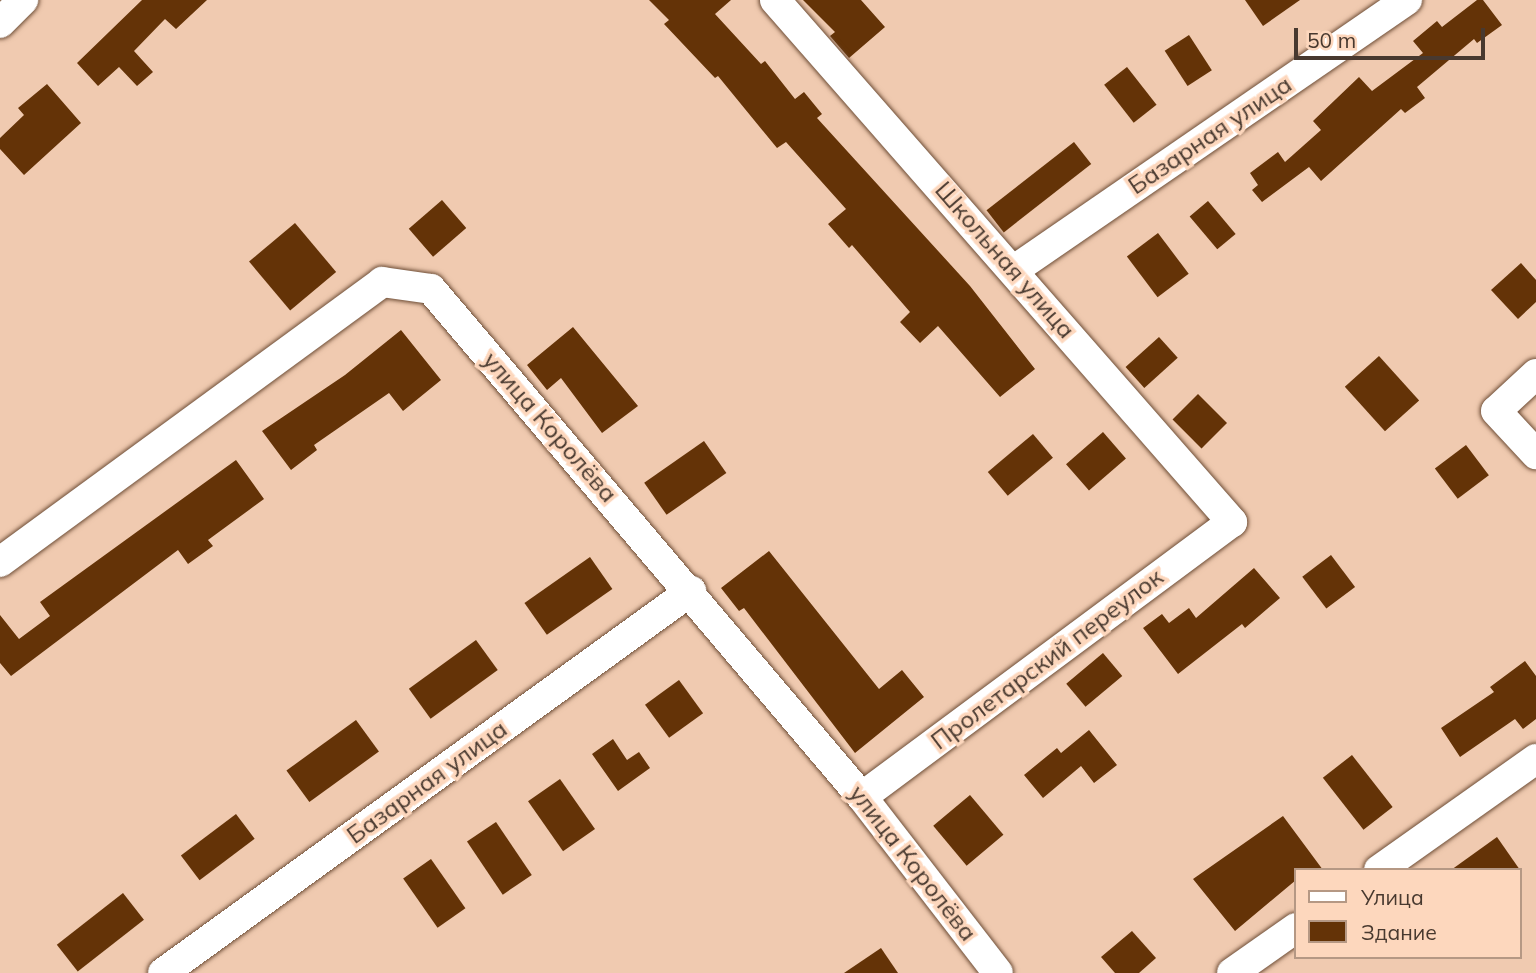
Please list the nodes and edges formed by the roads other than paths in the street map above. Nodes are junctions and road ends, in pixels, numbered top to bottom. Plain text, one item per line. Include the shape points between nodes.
1 (23, 0) edge
2 (775, 0) edge
3 (1406, 0) edge
4 (0, 23) edge
5 (1014, 270) junction
6 (1536, 374) edge
7 (1536, 454) edge
8 (1232, 522) joint
9 (0, 562) edge
10 (691, 591) junction
11 (1536, 759) edge
12 (862, 797) junction
13 (1382, 868) edge
14 (1294, 929) edge
15 (163, 973) edge
16 (998, 973) edge
17 (1232, 973) edge

1 - 4 street
2 - 5 street, Школьная улица
3 - 5 street, Базарная улица
5 - 8 street, Школьная улица
6 - 7 street via 1496,411
8 - 12 street, Пролетарский переулок
9 - 10 street, улица Королёва via 290,345 382,282 431,289
10 - 12 street, улица Королёва
10 - 15 street, Базарная улица
11 - 13 street
12 - 16 street, улица Королёва
14 - 17 street

